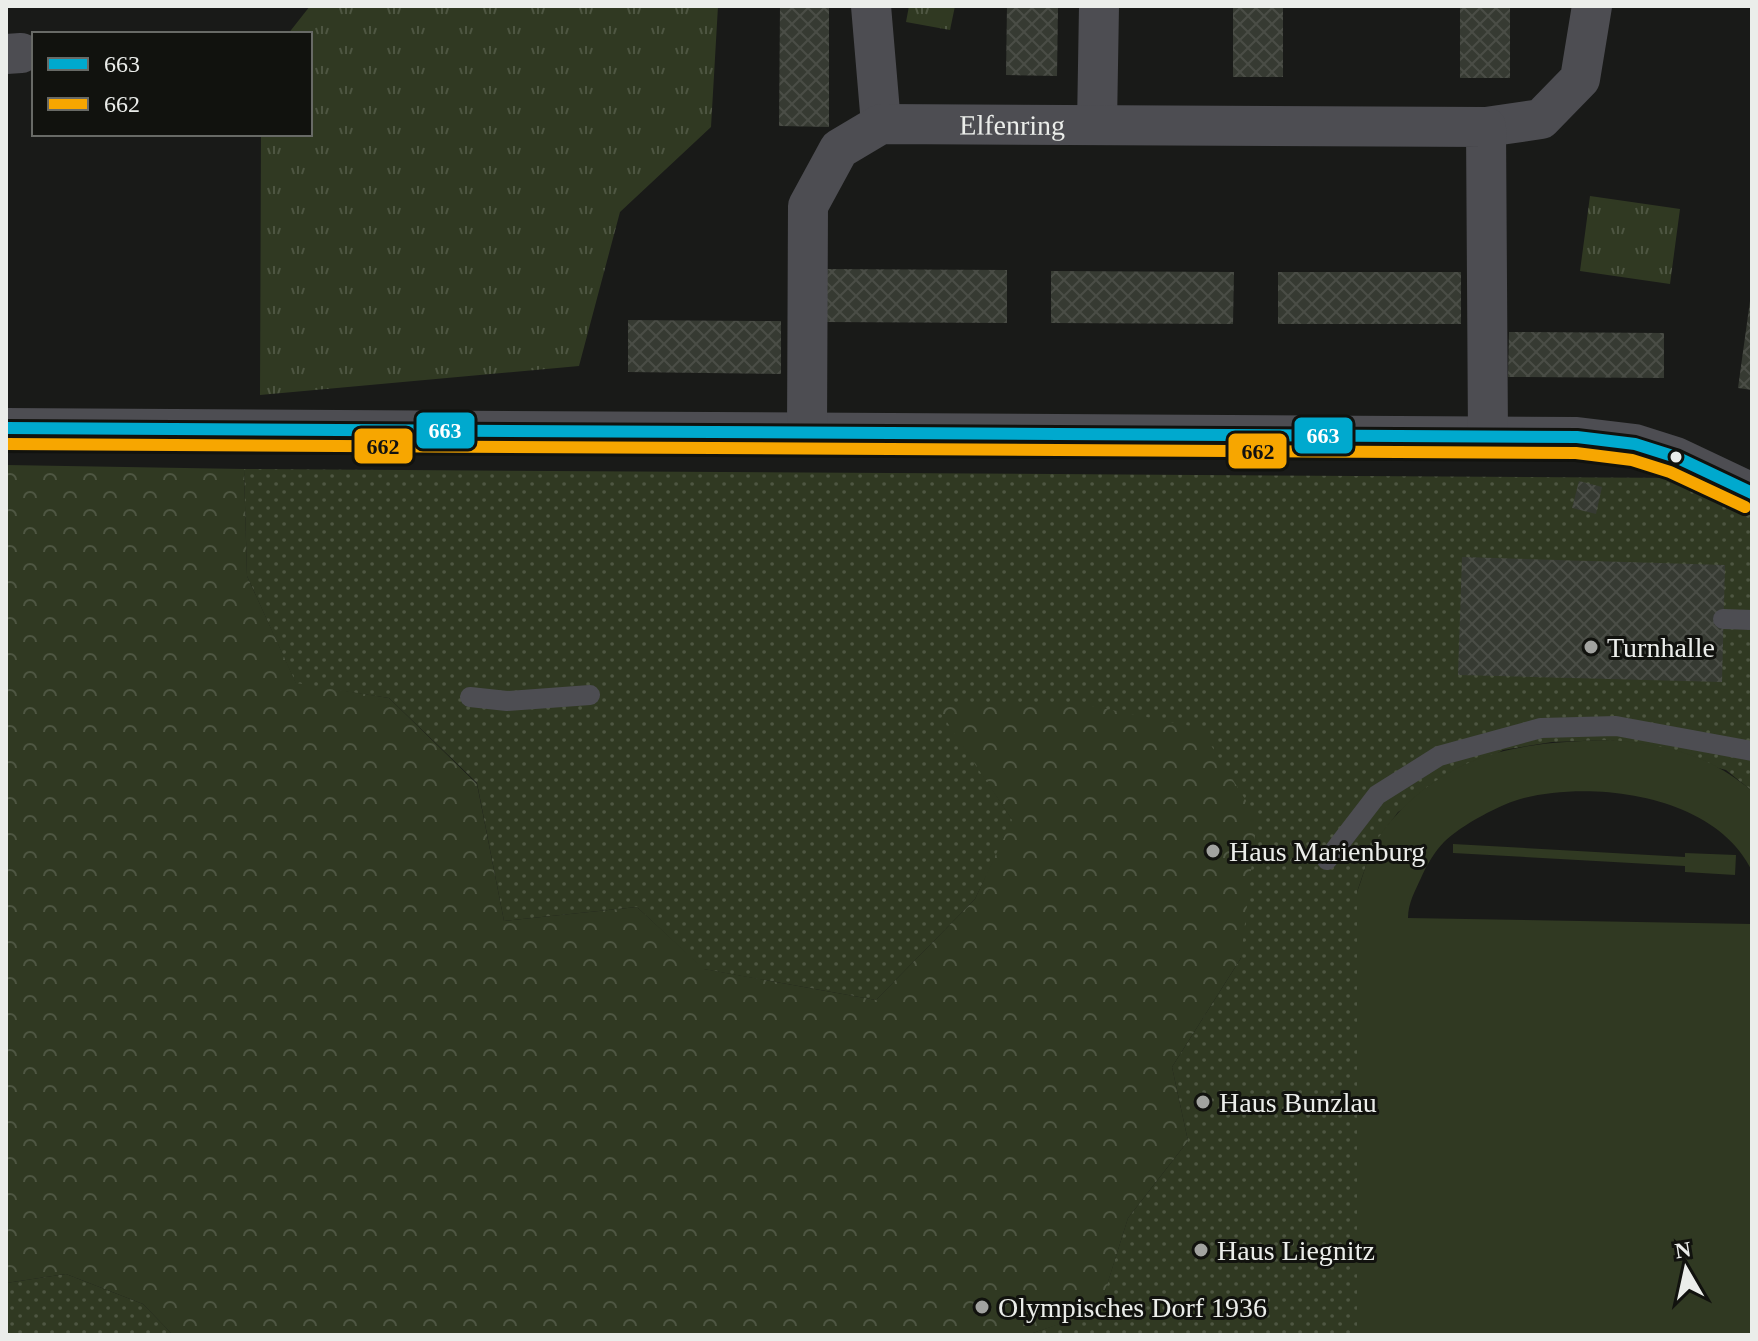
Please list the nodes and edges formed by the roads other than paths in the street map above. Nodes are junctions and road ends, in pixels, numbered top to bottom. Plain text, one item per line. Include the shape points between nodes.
1 (871, 6) edge
2 (1099, 6) edge
3 (1592, 6) edge
4 (881, 124) junction
5 (1097, 125) junction
6 (1486, 127) junction
7 (6, 428) edge
8 (807, 433) junction
9 (1488, 437) junction
10 (1752, 493) edge
11 (1723, 619) dead end
12 (1752, 620) edge
13 (590, 695) dead end
14 (470, 697) dead end
15 (1752, 751) edge
16 (1327, 860) dead end

1 - 4 street
2 - 5 street
3 - 6 street, Elfenring via 1580,79 1541,119
4 - 5 street, Elfenring
4 - 8 street via 839,149 808,206
5 - 6 street, Elfenring
6 - 9 street
7 - 8 street
8 - 9 street
9 - 10 street via 1577,437 1635,444
11 - 12 lane
13 - 14 lane via 507,701
15 - 16 lane via 1616,726 1541,728 1439,756 1377,795

